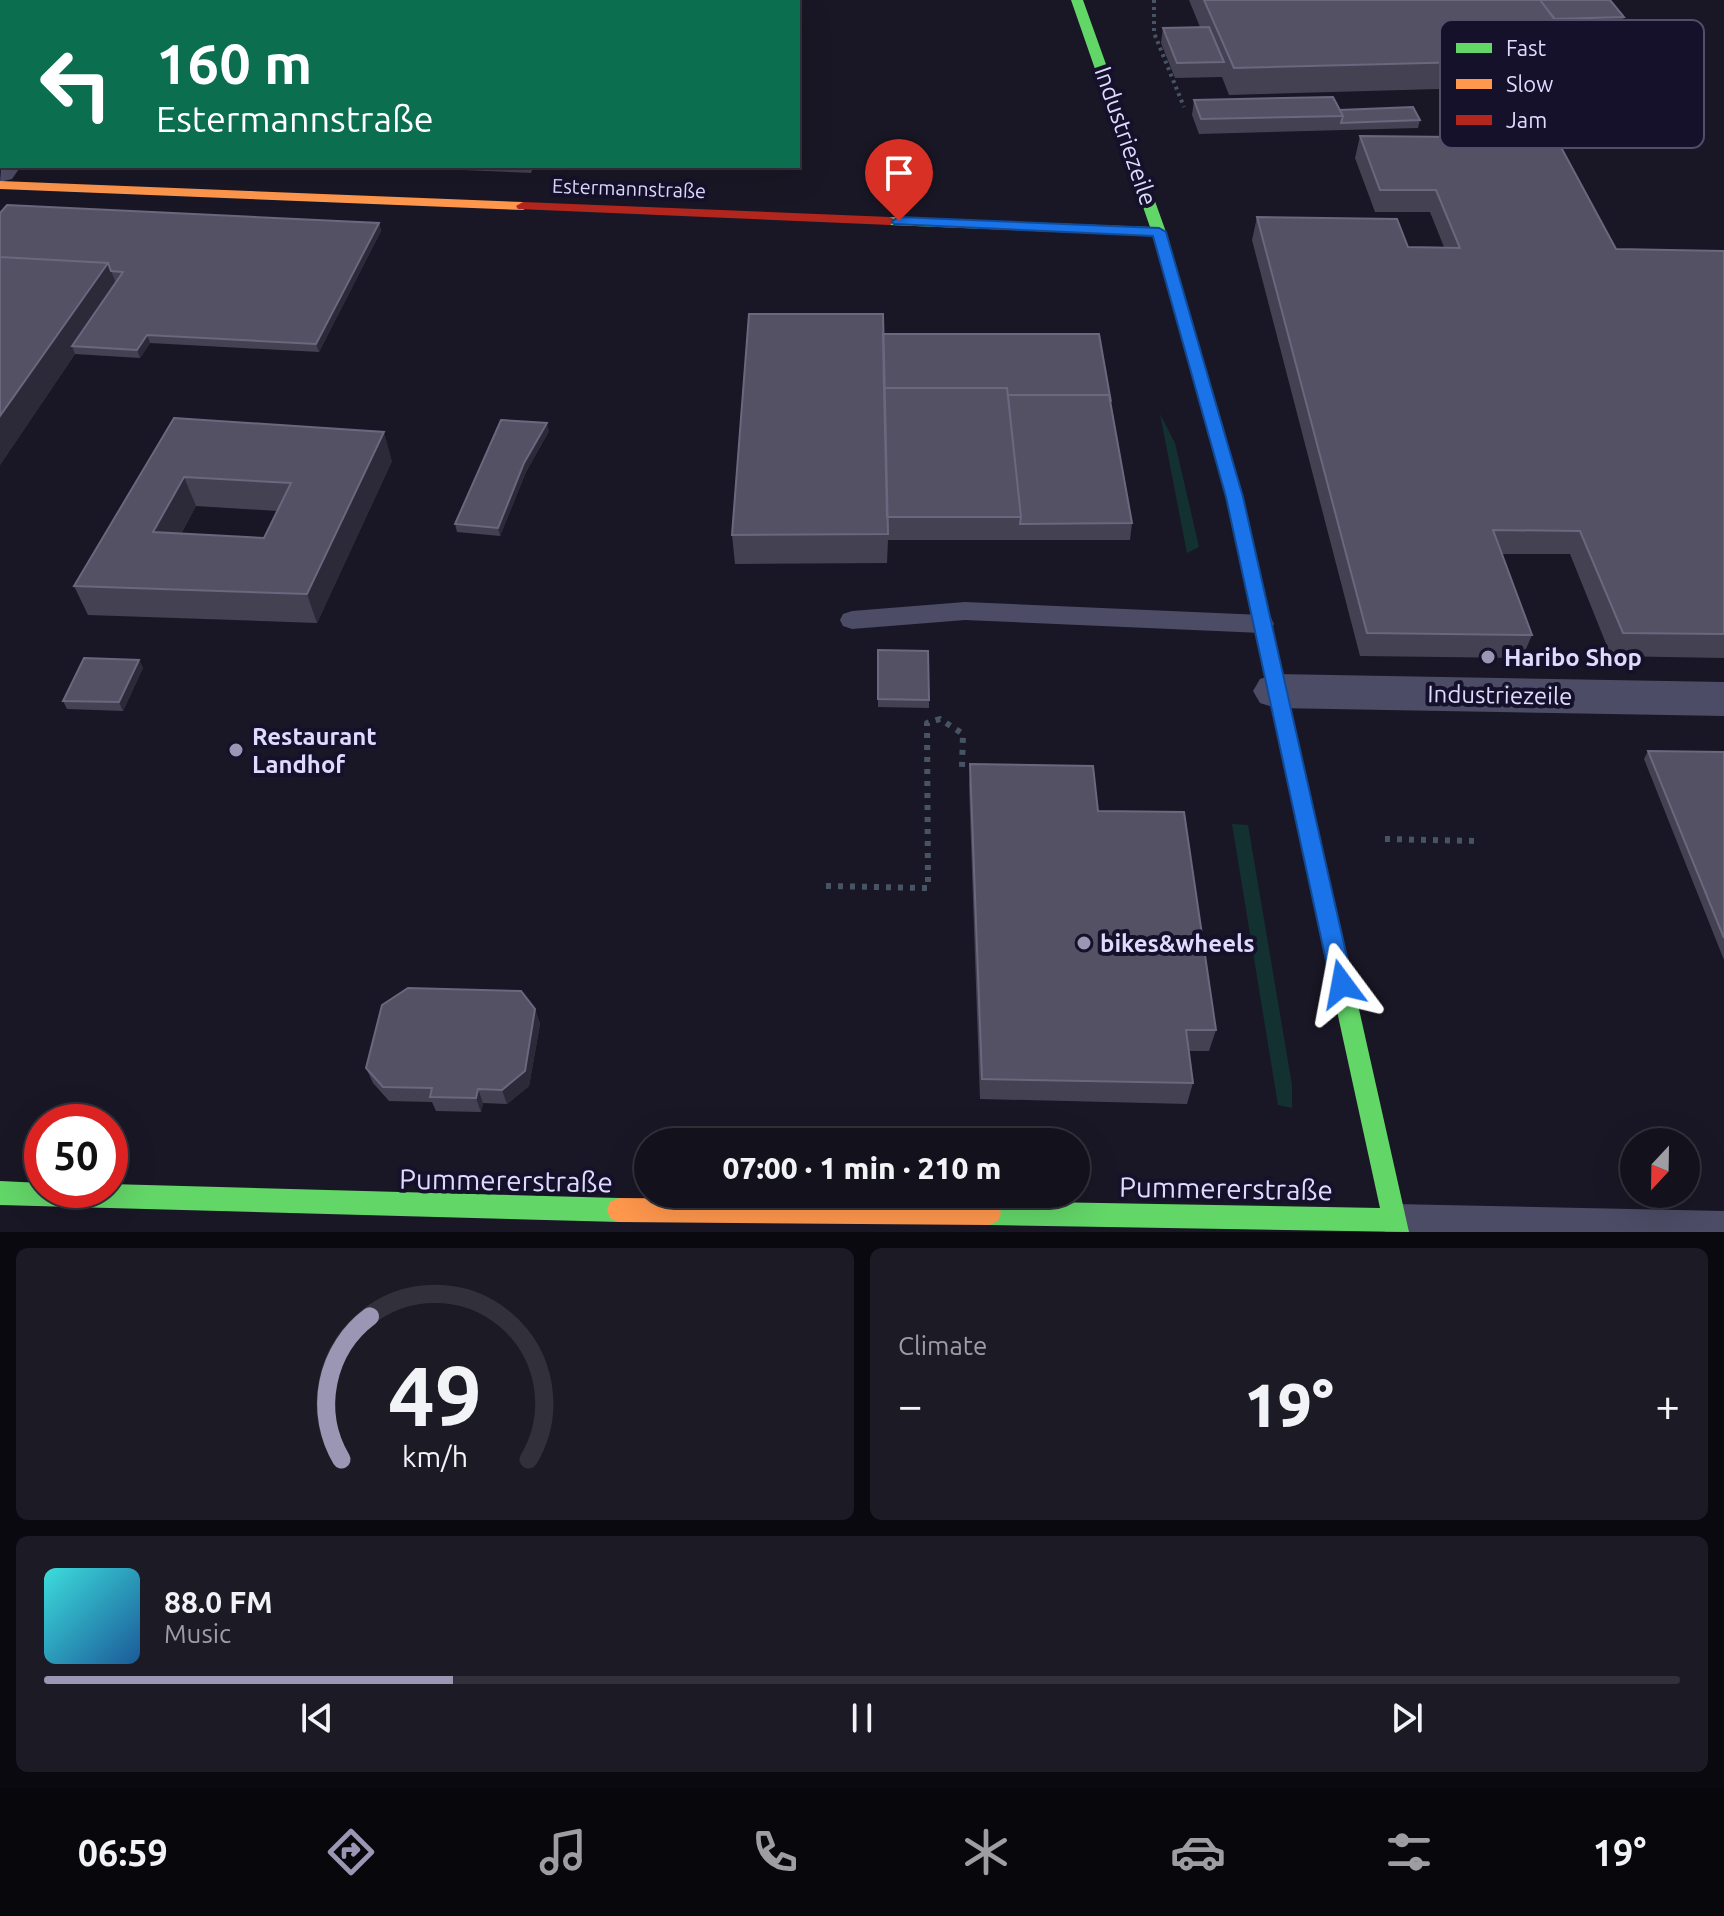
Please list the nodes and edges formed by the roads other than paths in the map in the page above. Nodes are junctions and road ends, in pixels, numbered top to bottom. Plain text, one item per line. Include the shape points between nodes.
1 (1077, 0) edge
2 (0, 185) edge
3 (1159, 232) junction
4 (852, 620) dead end
5 (1262, 624) junction
6 (1276, 691) junction
7 (1724, 699) edge
8 (0, 1193) edge
9 (1396, 1226) edge
10 (1724, 1227) edge

1 - 3 street, Industriezeile
2 - 3 street, Estermannstraße
3 - 5 street, Industriezeile via 1234,497
4 - 5 lane via 965,611
5 - 6 street, Industriezeile
6 - 7 street, Industriezeile
6 - 9 street, Industriezeile
8 - 9 street, Pummererstraße via 556,1210 1217,1214
9 - 10 lane

